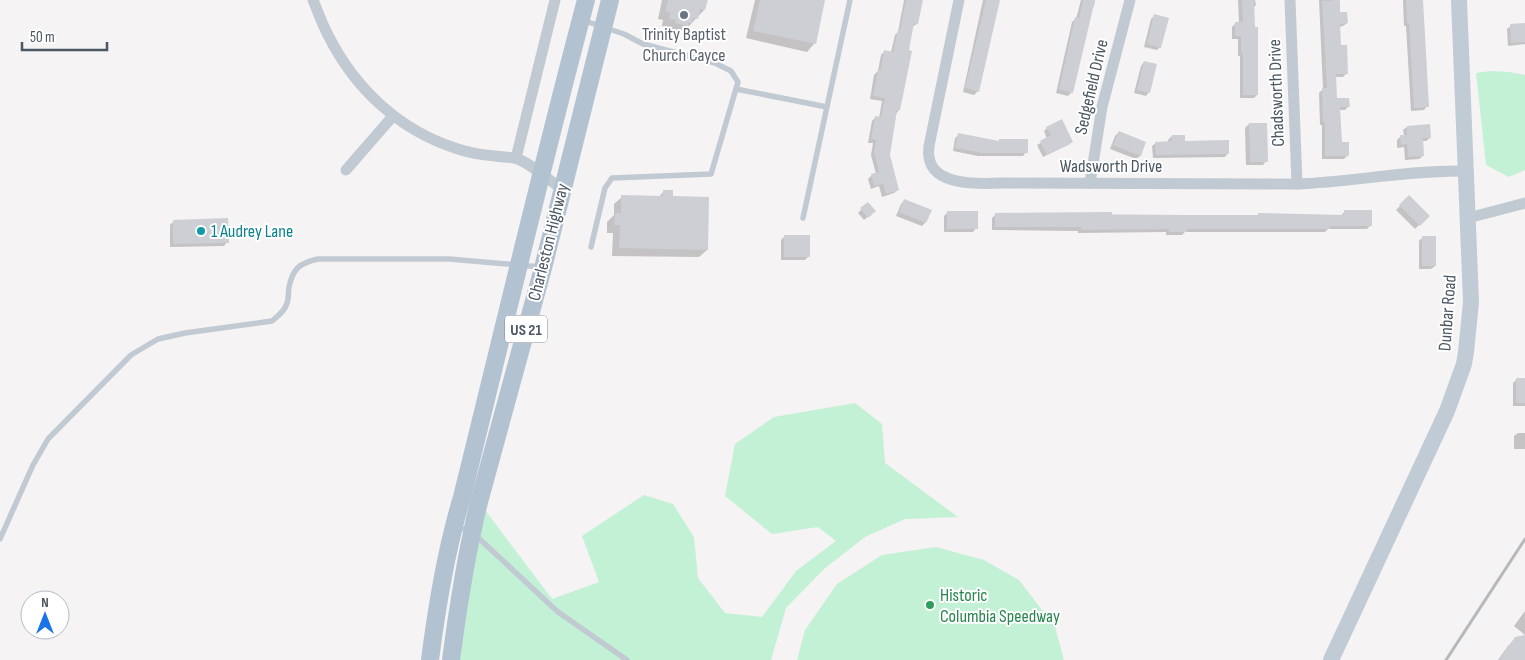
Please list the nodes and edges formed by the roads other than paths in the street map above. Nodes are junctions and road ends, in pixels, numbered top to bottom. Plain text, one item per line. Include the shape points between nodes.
1 (313, 0) edge
2 (555, 0) edge
3 (586, 0) edge
4 (610, 0) edge
5 (850, 0) edge
6 (959, 0) edge
7 (1130, 0) edge
8 (1290, 0) edge
9 (1459, 0) edge
10 (580, 20) junction
11 (602, 27) junction
12 (736, 88) junction
13 (827, 107) junction
14 (392, 116) junction
15 (516, 158) junction
16 (346, 170) dead end
17 (1466, 171) junction
18 (540, 174) junction
19 (1090, 183) junction
20 (1297, 184) junction
21 (562, 189) junction
22 (1525, 203) edge
23 (803, 218) dead end
24 (1468, 218) junction
25 (591, 247) dead end
26 (520, 265) junction
27 (543, 268) junction
28 (453, 526) junction
29 (472, 532) junction
30 (0, 539) edge
31 (430, 660) edge
32 (451, 660) edge
33 (627, 660) edge
34 (1331, 660) edge

1 - 14 street via 340,56 362,87
2 - 15 street
3 - 10 main road, Charleston Highway / US 21
4 - 11 main road, Charleston Highway / US 21
5 - 13 lane
6 - 19 street, Wadsworth Drive via 929,146 929,159 934,169 946,179 970,184
7 - 19 street, Sedgefield Drive via 1102,107
8 - 20 street, Chadsworth Drive
9 - 17 street, Dunbar Road
10 - 11 lane
10 - 18 main road, Charleston Highway / US 21
11 - 12 lane via 643,44 715,62 731,71 738,82
11 - 21 main road, Charleston Highway / US 21
12 - 13 lane
12 - 25 lane via 710,174 612,178 605,188
13 - 23 lane
14 - 15 street via 424,136 458,150
14 - 16 street
15 - 18 street
17 - 20 street, Wadsworth Drive via 1419,172
17 - 24 street, Dunbar Road
18 - 21 street
18 - 26 main road, Charleston Highway / US 21
19 - 20 street, Wadsworth Drive
21 - 27 main road, Charleston Highway / US 21
22 - 24 street
24 - 34 street, Dunbar Road via 1471,302 1464,364 1447,411
26 - 27 lane
26 - 28 main road, Charleston Highway / US 21
26 - 30 lane via 449,259 318,258 304,262 292,278 287,304 272,321 158,339 131,355 48,439
27 - 29 main road, Charleston Highway / US 21
28 - 29 lane
28 - 31 main road, Charleston Highway / US 21
29 - 32 main road, Charleston Highway / US 21
29 - 33 lane via 558,612

